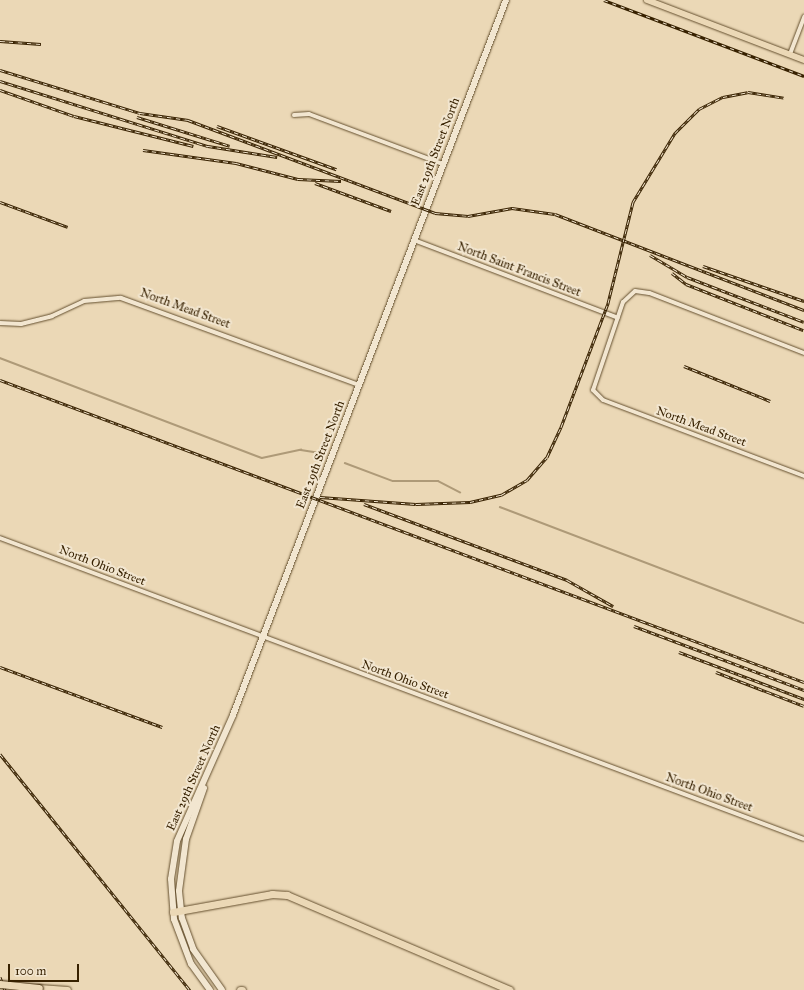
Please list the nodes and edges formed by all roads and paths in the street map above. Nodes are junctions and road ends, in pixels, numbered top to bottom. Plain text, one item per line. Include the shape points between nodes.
1 (506, 0) edge
2 (647, 0) edge
3 (658, 2) edge
4 (804, 17) edge
5 (790, 54) junction
6 (804, 60) edge
7 (294, 115) dead end
8 (443, 164) junction
9 (414, 240) junction
10 (618, 318) junction
11 (0, 323) edge
12 (804, 353) edge
13 (359, 384) junction
14 (804, 476) edge
15 (0, 538) edge
16 (262, 638) junction
17 (205, 785) junction
18 (804, 839) edge
19 (182, 911) junction
20 (174, 916) junction
21 (0, 984) edge
22 (66, 990) edge
23 (210, 990) edge
24 (222, 990) edge
25 (510, 990) edge

1 - 8 street, East 29th Street North
2 - 3 main road
3 - 5 main road
4 - 5 street
5 - 6 main road
7 - 8 street via 309,114
8 - 9 street, East 29th Street North
9 - 10 street, North Saint Francis Street
9 - 13 street, East 29th Street North
10 - 12 street via 624,302 634,292 650,293
10 - 14 street, North Mead Street via 593,383 594,392 618,406
11 - 13 street, North Mead Street via 21,324 52,316 84,301 121,298
13 - 16 street, East 29th Street North
15 - 16 street, North Ohio Street
16 - 17 street, East 29th Street North
16 - 18 street, North Ohio Street
17 - 19 street via 180,863
17 - 20 street, East 29th Street North via 177,841 171,879
19 - 20 highway
19 - 24 street via 193,949
19 - 25 highway via 272,894 287,895
20 - 23 street, East 29th Street North via 191,964
21 - 22 highway, bridge

